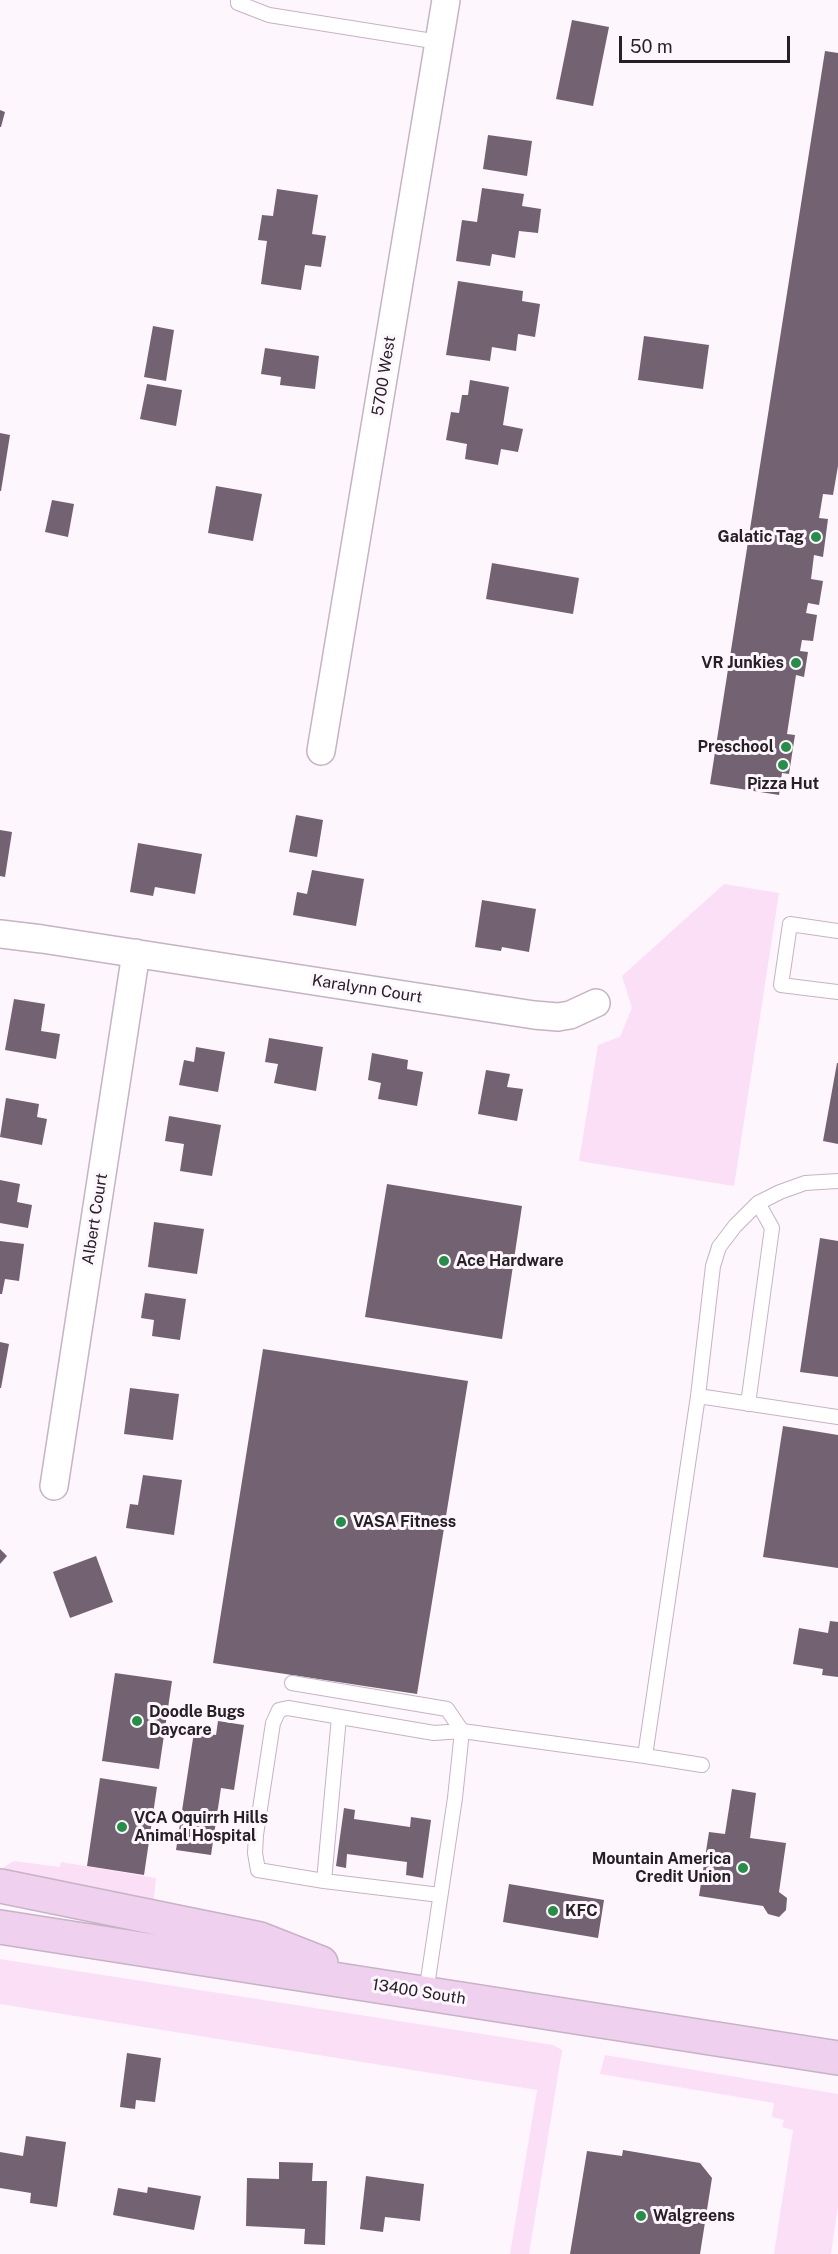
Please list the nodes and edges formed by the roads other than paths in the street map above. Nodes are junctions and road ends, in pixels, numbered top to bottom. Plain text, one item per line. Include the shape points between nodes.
1 (238, 0) edge
2 (446, 0) edge
3 (439, 42) junction
4 (321, 751) dead end
5 (838, 931) edge
6 (0, 934) edge
7 (136, 953) junction
8 (833, 992) edge
9 (596, 1003) dead end
10 (838, 1181) edge
11 (758, 1203) junction
12 (698, 1396) junction
13 (748, 1404) junction
14 (838, 1417) edge
15 (54, 1485) dead end
16 (292, 1683) dead end
17 (339, 1717) junction
18 (462, 1731) junction
19 (645, 1756) junction
20 (702, 1765) dead end
21 (324, 1881) junction
22 (0, 1887) edge
23 (440, 1895) junction
24 (0, 1927) edge
25 (381, 1986) junction
26 (426, 1993) junction
27 (838, 2058) edge

1 - 3 lane via 269,15
2 - 3 street, 5700 West
3 - 4 street, 5700 West
5 - 8 lane via 790,924 781,985
6 - 7 street, Karalynn Court
7 - 9 street, Karalynn Court via 534,1016 570,1016
7 - 15 street, Albert Court
10 - 11 lane via 806,1183
11 - 12 lane via 719,1247 712,1266
11 - 13 lane via 772,1228
12 - 13 lane
12 - 19 lane
13 - 14 lane
16 - 18 lane via 447,1709
17 - 18 lane via 434,1733
17 - 21 lane
17 - 21 lane via 288,1708 279,1710 273,1723 255,1853 258,1870
18 - 19 lane
18 - 23 lane
19 - 20 lane
21 - 23 lane
22 - 25 main road via 260,1939
23 - 26 lane
24 - 25 main road, 13400 South
25 - 26 main road, 13400 South
26 - 27 main road, 13400 South

